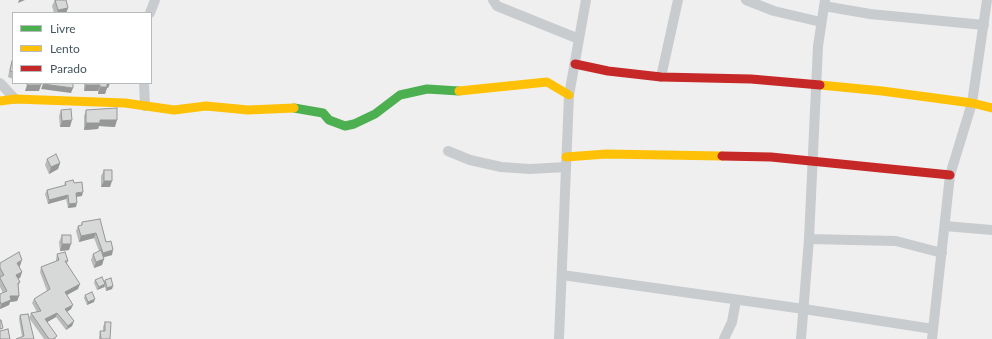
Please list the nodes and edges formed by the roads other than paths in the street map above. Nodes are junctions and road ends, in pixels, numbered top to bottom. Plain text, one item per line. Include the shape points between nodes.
1 (155, 0) edge
2 (493, 0) edge
3 (586, 0) edge
4 (678, 0) edge
5 (746, 0) edge
6 (988, 0) edge
7 (825, 3) edge
8 (150, 12) edge
9 (821, 22) junction
10 (984, 25) junction
11 (579, 39) junction
12 (575, 64) junction
13 (661, 77) junction
14 (0, 83) edge
15 (144, 84) edge
16 (815, 85) junction
17 (569, 95) junction
18 (15, 99) junction
19 (0, 101) edge
20 (972, 102) junction
21 (145, 106) junction
22 (992, 108) edge
23 (448, 151) dead end
24 (566, 157) junction
25 (814, 161) junction
26 (566, 167) junction
27 (950, 175) junction
28 (945, 226) junction
29 (992, 230) edge
30 (809, 239) junction
31 (942, 253) junction
32 (562, 274) junction
33 (736, 300) junction
34 (804, 309) junction
35 (932, 334) edge
36 (559, 339) edge
37 (724, 339) edge
38 (801, 339) edge

1 - 8 street
2 - 11 street via 497,6
3 - 11 street
4 - 13 street
5 - 9 street via 774,11
6 - 10 street
7 - 9 street
7 - 10 street via 870,14
9 - 16 street
10 - 20 street
11 - 12 street
12 - 13 street
12 - 17 street
13 - 16 street via 743,79
14 - 18 street
15 - 21 street
16 - 20 street
16 - 25 street
17 - 21 street via 547,82 463,91 427,89 400,95 375,114 345,126 329,120 323,113 300,108 248,110 206,106 174,110
17 - 24 street
18 - 19 street
18 - 21 street
20 - 22 street
20 - 27 street
23 - 26 street via 470,160 502,167
24 - 25 street via 606,154 704,155
24 - 26 street
25 - 27 street
25 - 30 street
26 - 32 street
27 - 28 street
28 - 29 street
28 - 31 street
30 - 31 street via 896,241
30 - 34 street
31 - 35 street
32 - 33 street
32 - 36 street
33 - 34 street
33 - 37 street via 732,322
34 - 35 street
34 - 38 street

